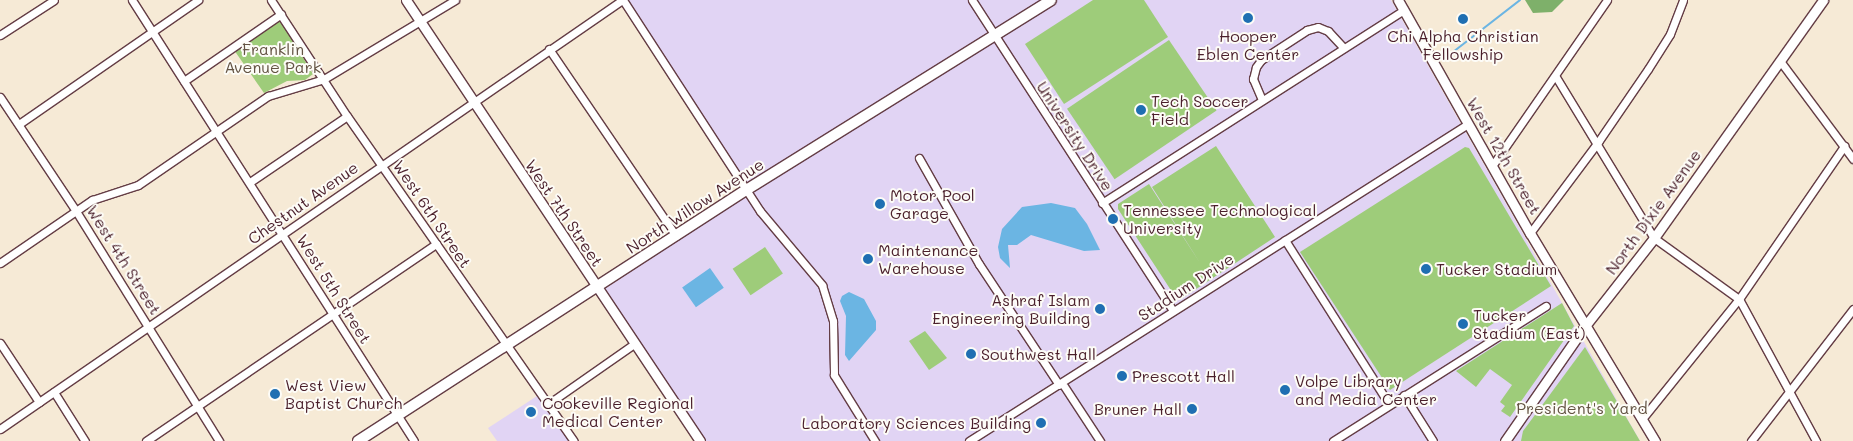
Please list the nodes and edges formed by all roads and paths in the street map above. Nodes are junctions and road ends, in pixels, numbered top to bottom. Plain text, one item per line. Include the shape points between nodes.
1 (54, 0) edge
2 (132, 0) edge
3 (198, 0) edge
4 (271, 0) edge
5 (406, 0) edge
6 (455, 0) edge
7 (622, 0) edge
8 (972, 0) edge
9 (1050, 0) edge
10 (1398, 0) edge
11 (1607, 0) edge
12 (1683, 0) edge
13 (1823, 0) edge
14 (1404, 10) junction
15 (281, 14) junction
16 (420, 22) junction
17 (152, 32) junction
18 (994, 35) junction
19 (0, 36) edge
20 (1344, 48) junction
21 (549, 50) junction
22 (1780, 61) junction
23 (1556, 77) junction
24 (324, 79) junction
25 (184, 81) junction
26 (0, 97) edge
27 (1262, 100) junction
28 (473, 103) junction
29 (347, 116) junction
30 (19, 124) junction
31 (1468, 124) junction
32 (217, 132) junction
33 (1598, 142) junction
34 (1844, 146) junction
35 (919, 158) dead end
36 (1853, 159) edge
37 (382, 166) junction
38 (1492, 166) junction
39 (250, 182) junction
40 (746, 190) junction
41 (1102, 203) junction
42 (76, 211) junction
43 (1530, 232) junction
44 (283, 234) junction
45 (676, 236) junction
46 (1654, 238) junction
47 (1285, 240) junction
48 (436, 244) junction
49 (0, 263) edge
50 (598, 288) junction
51 (1739, 299) junction
52 (1546, 306) dead end
53 (1853, 309) edge
54 (1173, 311) junction
55 (334, 315) junction
56 (150, 326) junction
57 (1585, 326) junction
58 (0, 343) edge
59 (634, 344) junction
60 (507, 347) junction
61 (1062, 385) junction
62 (54, 392) junction
63 (1404, 395) junction
64 (1790, 395) junction
65 (39, 402) junction
66 (548, 404) junction
67 (1389, 404) junction
68 (198, 405) junction
69 (398, 416) junction
70 (1642, 419) junction
71 (0, 429) edge
72 (571, 440) edge
73 (85, 441) edge
74 (146, 441) edge
75 (219, 441) edge
76 (358, 441) edge
77 (414, 441) edge
78 (700, 441) edge
79 (875, 441) edge
80 (969, 441) edge
81 (1100, 441) edge
82 (1333, 441) edge
83 (1433, 441) edge
84 (1505, 441) edge
85 (1656, 441) edge
86 (1752, 441) edge
87 (1816, 441) edge

1 - 19 street
2 - 17 street, West 5th Street
3 - 17 street
4 - 15 street, West 6th Street
5 - 16 street, West 7th Street
6 - 16 street
7 - 21 street, Chestnut Avenue
7 - 40 street
8 - 18 street, University Drive
9 - 18 main road, North Willow Avenue
10 - 14 street, West 12th Street
11 - 23 street
12 - 33 street via 1670,34
13 - 22 street, North Dixie Avenue
14 - 20 street
14 - 31 street, West 12th Street
15 - 24 street, West 6th Street
15 - 25 street
16 - 24 street
16 - 28 street, West 7th Street
17 - 25 street, West 5th Street
17 - 30 street
18 - 40 main road, North Willow Avenue
18 - 41 street, University Drive
20 - 27 street
20 - 27 street via 1328,31 1318,27 1307,30 1256,67 1253,79
21 - 28 street, Chestnut Avenue
21 - 45 street
22 - 34 street
22 - 46 street, North Dixie Avenue
23 - 33 street
23 - 38 street
24 - 29 street, West 6th Street
24 - 32 street via 268,96
25 - 32 street, West 5th Street
26 - 30 street, West 4th Street
27 - 41 street
28 - 37 street, Chestnut Avenue
28 - 50 street, West 7th Street
29 - 37 street, West 6th Street
29 - 39 street
30 - 42 street, West 4th Street
31 - 38 street, West 12th Street
31 - 47 street, Stadium Drive
32 - 39 street, West 5th Street
32 - 42 street via 130,190 100,197
33 - 43 street
33 - 46 street
34 - 36 street
34 - 51 street
35 - 61 street via 979,264
37 - 44 street, Chestnut Avenue
37 - 48 street, West 6th Street
38 - 43 street, West 12th Street
39 - 44 street, West 5th Street
40 - 45 main road, North Willow Avenue
40 - 79 street via 772,228 800,255 822,285 833,321 834,374
41 - 54 street, University Drive
42 - 49 street
42 - 56 street, West 4th Street
43 - 57 street, West 12th Street
44 - 55 street, West 5th Street
44 - 56 street, Chestnut Avenue
45 - 50 main road, North Willow Avenue
46 - 51 street
46 - 57 street, North Dixie Avenue
47 - 54 street, Stadium Drive
47 - 67 street
48 - 55 street
48 - 60 street, West 6th Street
50 - 59 street, West 7th Street
50 - 60 main road, North Willow Avenue
51 - 64 street
51 - 70 street
52 - 63 street
53 - 64 street
54 - 61 street, Stadium Drive
55 - 68 street
55 - 69 street, West 5th Street
56 - 62 street, Chestnut Avenue
56 - 68 street, West 4th Street
57 - 70 street, West 12th Street
57 - 84 street, North Dixie Avenue
58 - 65 street
59 - 66 street
59 - 78 street, West 7th Street
60 - 66 street, West 6th Street
60 - 69 main road, North Willow Avenue
61 - 80 street, Stadium Drive
61 - 81 street
62 - 65 street, Chestnut Avenue
62 - 73 street
63 - 67 street
63 - 83 street
64 - 86 street
64 - 87 street
65 - 71 street, Chestnut Avenue
66 - 72 street, West 6th Street
67 - 82 street
68 - 74 street
68 - 75 street, West 4th Street
69 - 76 main road, North Willow Avenue
69 - 77 street, West 5th Street
70 - 85 street, West 12th Street

